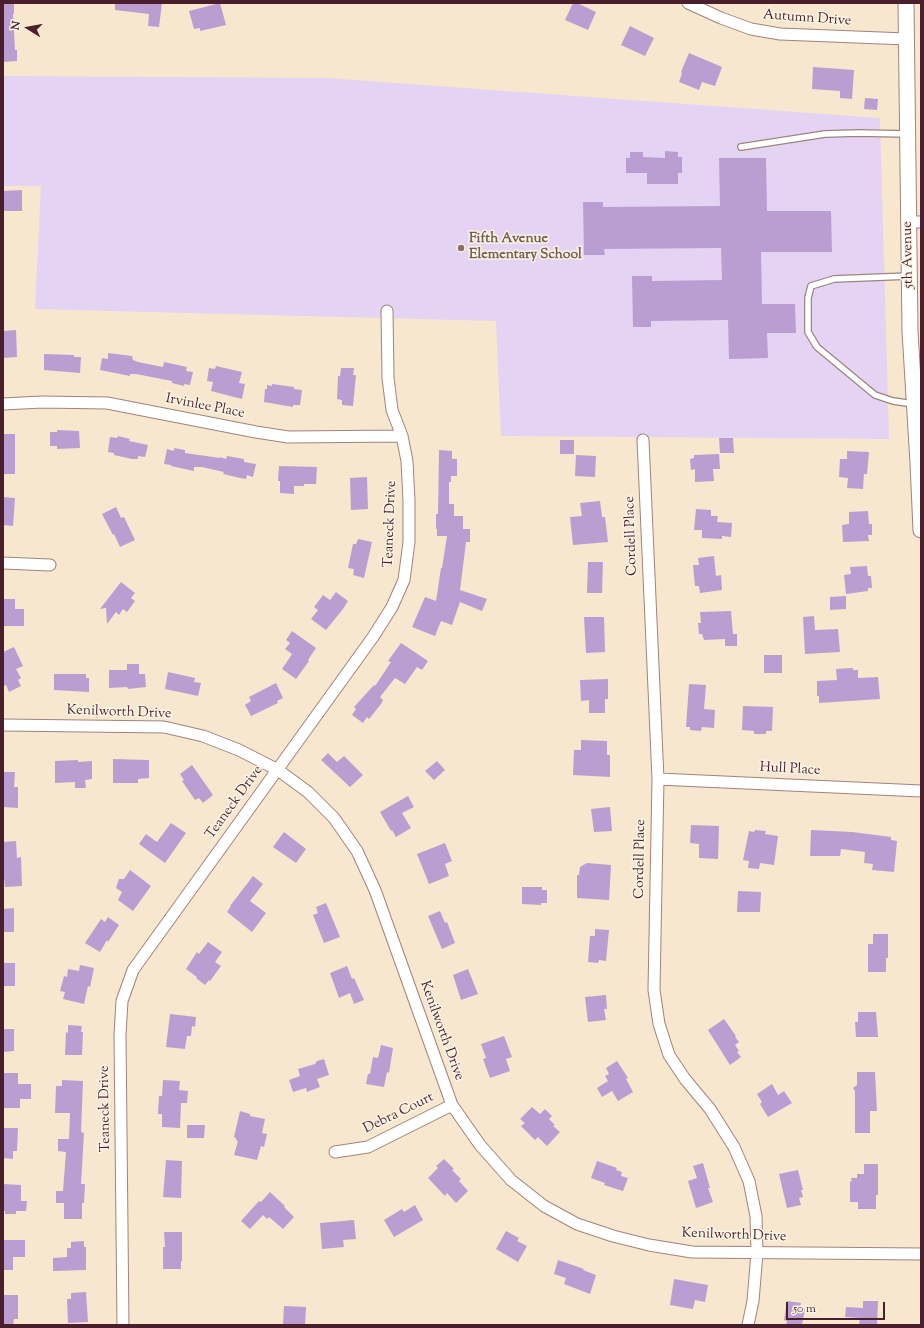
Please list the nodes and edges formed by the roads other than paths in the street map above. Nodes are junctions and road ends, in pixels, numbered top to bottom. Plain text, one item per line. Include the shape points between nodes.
1 (688, 3) edge
2 (906, 3) edge
3 (906, 39) junction
4 (907, 134) junction
5 (741, 147) dead end
6 (914, 222) edge
7 (909, 276) junction
8 (387, 312) dead end
9 (3, 404) edge
10 (915, 404) junction
11 (402, 436) junction
12 (643, 440) dead end
13 (920, 463) edge
14 (921, 530) edge
15 (3, 563) edge
16 (50, 565) dead end
17 (3, 725) edge
18 (278, 770) junction
19 (658, 779) junction
20 (921, 791) edge
21 (452, 1105) junction
22 (335, 1152) dead end
23 (757, 1253) junction
24 (921, 1254) edge
25 (123, 1325) edge
26 (748, 1325) edge

1 - 3 street, Autumn Drive via 751,29 780,34
2 - 3 street, 5th Avenue
3 - 4 street, 5th Avenue
4 - 5 lane via 825,134
4 - 6 street, 5th Avenue
6 - 7 street, 5th Avenue
7 - 10 street, 5th Avenue
7 - 10 lane via 834,279 811,286 808,298 808,332 817,347 875,395
8 - 11 street, Teaneck Drive via 388,378 392,410
9 - 11 street, Irvinlee Place via 107,403 288,437
10 - 13 street, 5th Avenue
11 - 18 street, Teaneck Drive via 407,461 409,501 409,542 404,580 392,608 373,637
12 - 19 street, Cordell Place
13 - 14 street, 5th Avenue
15 - 16 street
17 - 18 street, Kenilworth Drive via 164,727 203,736 239,750
18 - 21 street, Kenilworth Drive via 308,792 334,818 357,851 375,890
18 - 25 street, Teaneck Drive via 133,970 122,1001 120,1035
19 - 20 street, Hull Place
19 - 23 street, Cordell Place via 654,990 659,1024 669,1055 710,1109 734,1147 749,1181 756,1216
21 - 22 street, Debra Court via 368,1147
21 - 23 street, Kenilworth Drive via 480,1146 511,1180 544,1206 577,1224 613,1236 692,1252
23 - 24 street, Kenilworth Drive
23 - 26 street, Cordell Place

